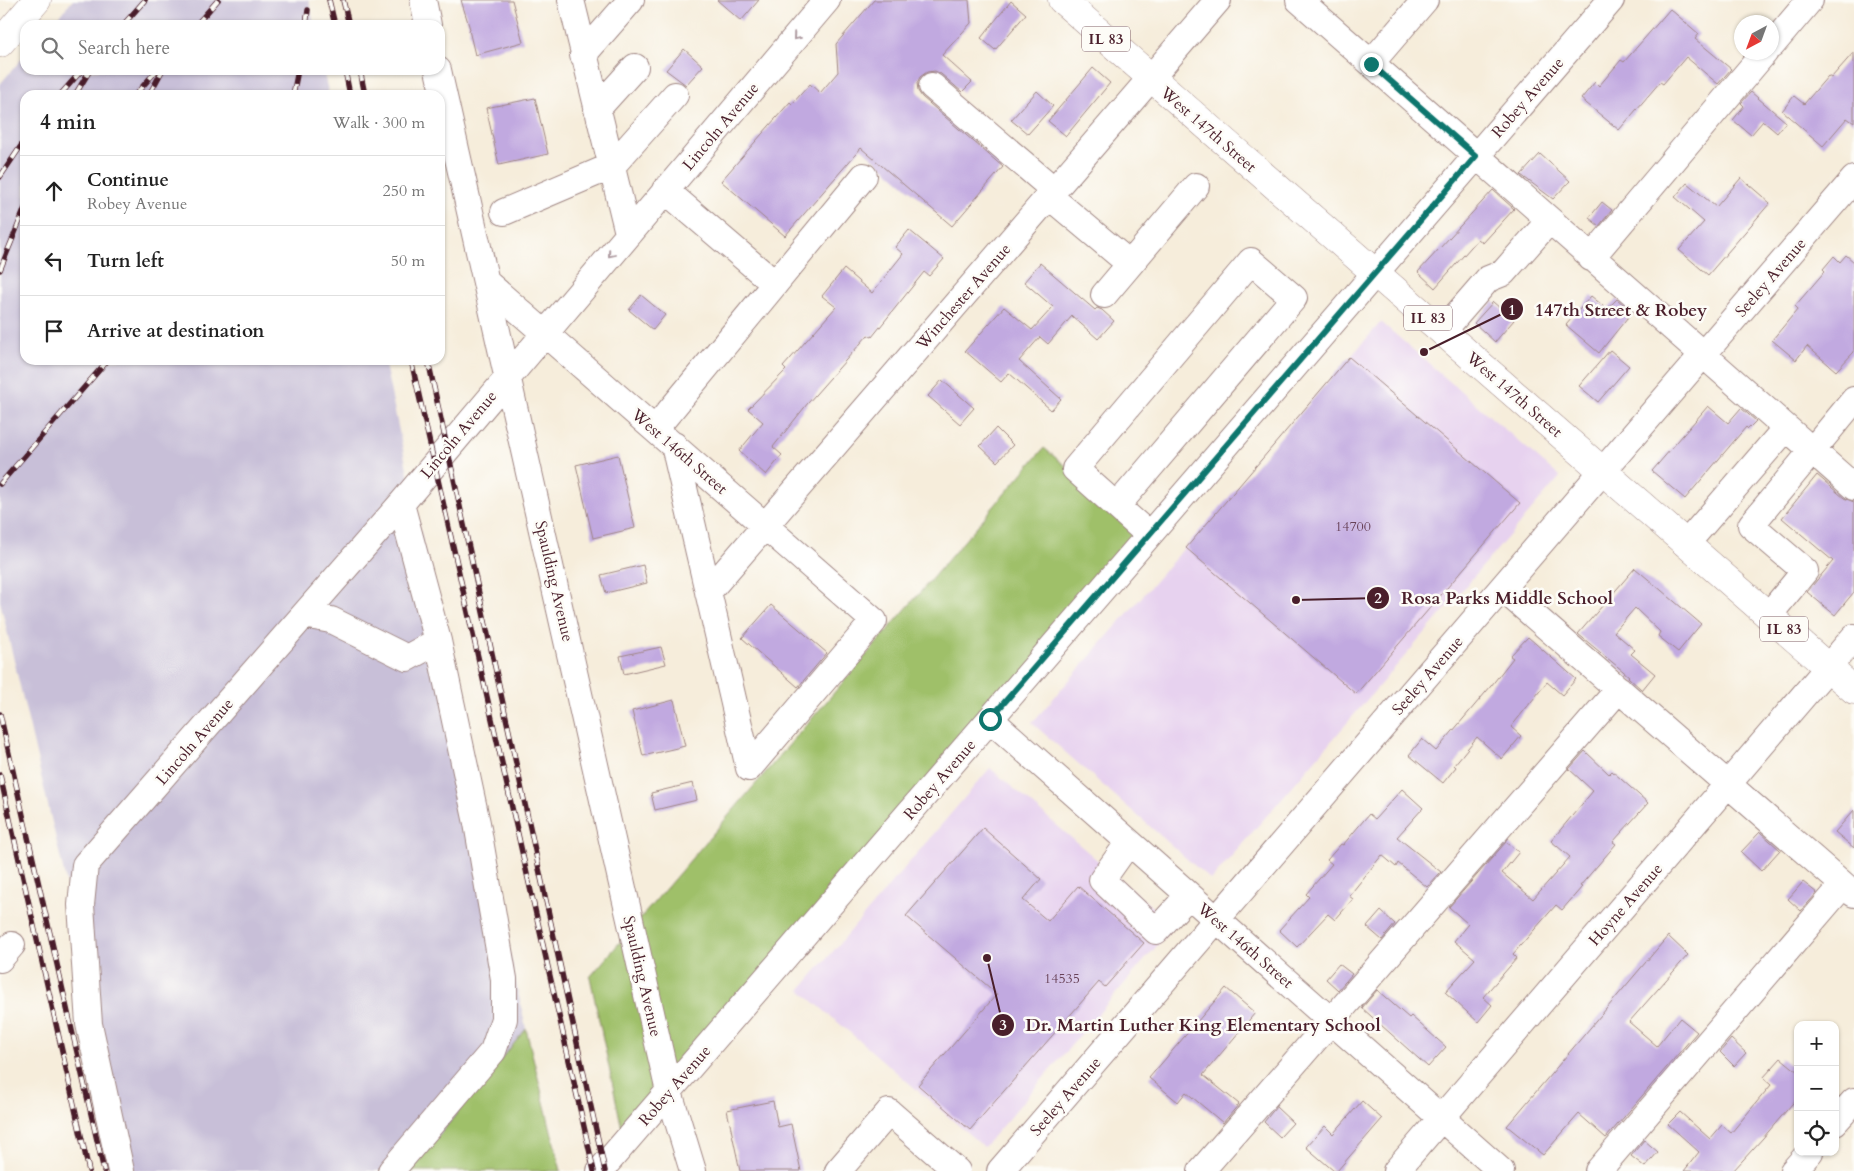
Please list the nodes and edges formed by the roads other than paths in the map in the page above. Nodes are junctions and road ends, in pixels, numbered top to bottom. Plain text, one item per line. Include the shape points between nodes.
1 (37, 0) edge
2 (423, 0) edge
3 (571, 0) edge
4 (631, 0) edge
5 (827, 0) edge
6 (1062, 0) edge
7 (1218, 0) edge
8 (1299, 0) edge
9 (1425, 0) edge
10 (1611, 0) edge
11 (1810, 0) edge
12 (427, 20) edge
13 (1779, 37) edge
14 (0, 43) edge
15 (583, 55) junction
16 (1758, 60) edge
17 (1371, 64) junction
18 (635, 67) dead end
19 (439, 75) edge
20 (1151, 78) junction
21 (932, 86) dead end
22 (443, 90) edge
23 (675, 95) dead end
24 (445, 101) edge
25 (597, 109) junction
26 (1476, 156) junction
27 (612, 166) junction
28 (864, 176) dead end
29 (1854, 179) edge
30 (1196, 186) dead end
31 (665, 190) junction
32 (1052, 193) junction
33 (504, 212) dead end
34 (1549, 221) junction
35 (628, 234) junction
36 (1591, 258) junction
37 (1130, 264) junction
38 (1375, 272) junction
39 (486, 282) junction
40 (775, 284) junction
41 (1104, 295) dead end
42 (1443, 331) junction
43 (544, 332) junction
44 (1703, 355) junction
45 (509, 374) junction
46 (1854, 400) edge
47 (1786, 428) junction
48 (654, 429) junction
49 (674, 446) junction
50 (1811, 450) junction
51 (1603, 471) junction
52 (1854, 487) edge
53 (401, 504) junction
54 (1117, 506) junction
55 (765, 525) junction
56 (1149, 535) junction
57 (1686, 544) junction
58 (1502, 588) junction
59 (708, 592) junction
60 (304, 615) junction
61 (1768, 616) junction
62 (1854, 637) edge
63 (438, 641) junction
64 (1828, 668) junction
65 (1619, 689) junction
66 (1854, 690) edge
67 (990, 719) junction
68 (1728, 784) junction
69 (1129, 842) junction
70 (1849, 889) edge
71 (1189, 895) junction
72 (1217, 919) junction
73 (1331, 1020) junction
74 (669, 1092) junction
75 (1854, 1101) edge
76 (1442, 1118) junction
77 (1839, 1118) edge
78 (1807, 1156) edge
79 (396, 1169) edge
80 (121, 1171) edge
81 (600, 1171) edge
82 (693, 1171) edge
83 (838, 1171) edge
84 (957, 1171) edge
85 (1000, 1171) edge
86 (1201, 1171) edge
87 (1396, 1171) edge
88 (1502, 1171) edge
89 (1598, 1171) edge
90 (1794, 1171) edge

1 - 14 main road
2 - 12 street
3 - 15 street
4 - 15 street
5 -> 31 street, Lincoln Avenue
6 - 20 main road, West 147th Street / IL 83
7 - 20 street, Winchester Avenue
8 - 17 street
9 - 17 street
10 - 26 street, Robey Avenue
11 - 13 street
15 - 25 street
16 - 36 street
17 - 26 street
18 - 25 street
19 - 22 street, Spaulding Avenue
20 - 32 street, Winchester Avenue
20 - 38 main road, West 147th Street / IL 83
21 - 32 street
23 - 27 street
24 - 39 street, Spaulding Avenue
25 - 27 street
26 - 34 street
26 - 38 street, Robey Avenue
27 - 33 street
27 - 35 street
28 - 40 street
29 - 44 street, Seeley Avenue
30 - 37 street
31 - 35 street, Lincoln Avenue
31 - 40 street
32 - 37 street
32 - 55 street, Winchester Avenue
34 - 36 street
34 - 42 street via 1503,273 1488,279
35 -> 43 street, Lincoln Avenue
36 - 44 street
37 - 41 street
38 - 42 main road, West 147th Street / IL 83
38 - 56 street, Robey Avenue
39 - 43 street, West 146th Street
39 - 45 street, Spaulding Avenue
40 - 48 street
42 - 51 main road, West 147th Street / IL 83
43 - 45 street, Lincoln Avenue
43 - 48 street, West 146th Street
44 - 47 street
44 - 51 street, Seeley Avenue
45 - 53 street, Lincoln Avenue
45 - 74 street, Spaulding Avenue
46 - 50 street
47 - 50 street
47 - 57 street
48 - 49 street, West 146th Street
49 - 55 street, West 146th Street
49 - 59 street
50 - 52 street
50 - 61 street via 1750,525 1805,571
51 - 57 main road, West 147th Street / IL 83
51 - 58 street, Seeley Avenue
53 - 60 street, Lincoln Avenue
53 - 63 street
54 - 54 street via 1294,298 1251,261 1075,469
54 - 56 street
55 - 59 street, Winchester Avenue
55 - 59 street, West 146th Street via 874,621 749,768
56 - 67 street, Robey Avenue
57 - 61 main road, West 147th Street / IL 83
58 - 65 street
58 - 72 street, Seeley Avenue
60 - 63 street via 331,620 407,658
60 - 80 street, Lincoln Avenue via 86,865 82,904 89,1024
61 - 64 main road, West 147th Street / IL 83
62 - 64 street, Hoyne Avenue
63 - 79 street via 477,823 504,979 504,1019 492,1051
64 - 66 main road, West 147th Street / IL 83
64 - 68 street, Hoyne Avenue
65 - 68 street
65 - 73 street
67 - 69 street, West 146th Street
67 - 74 street, Robey Avenue
68 - 70 street
68 - 76 street, Hoyne Avenue
69 - 71 street, West 146th Street
69 - 71 street via 1102,880 1156,931
70 - 89 street
71 - 72 street, West 146th Street
72 - 73 street, West 146th Street
72 - 85 street, Seeley Avenue
73 - 76 street, West 146th Street
73 - 86 street
74 - 81 street, Robey Avenue
74 - 82 street, Spaulding Avenue
75 - 77 street
76 - 87 street, Hoyne Avenue
76 - 88 street, West 146th Street
78 - 90 street
83 - 84 street via 889,1112

